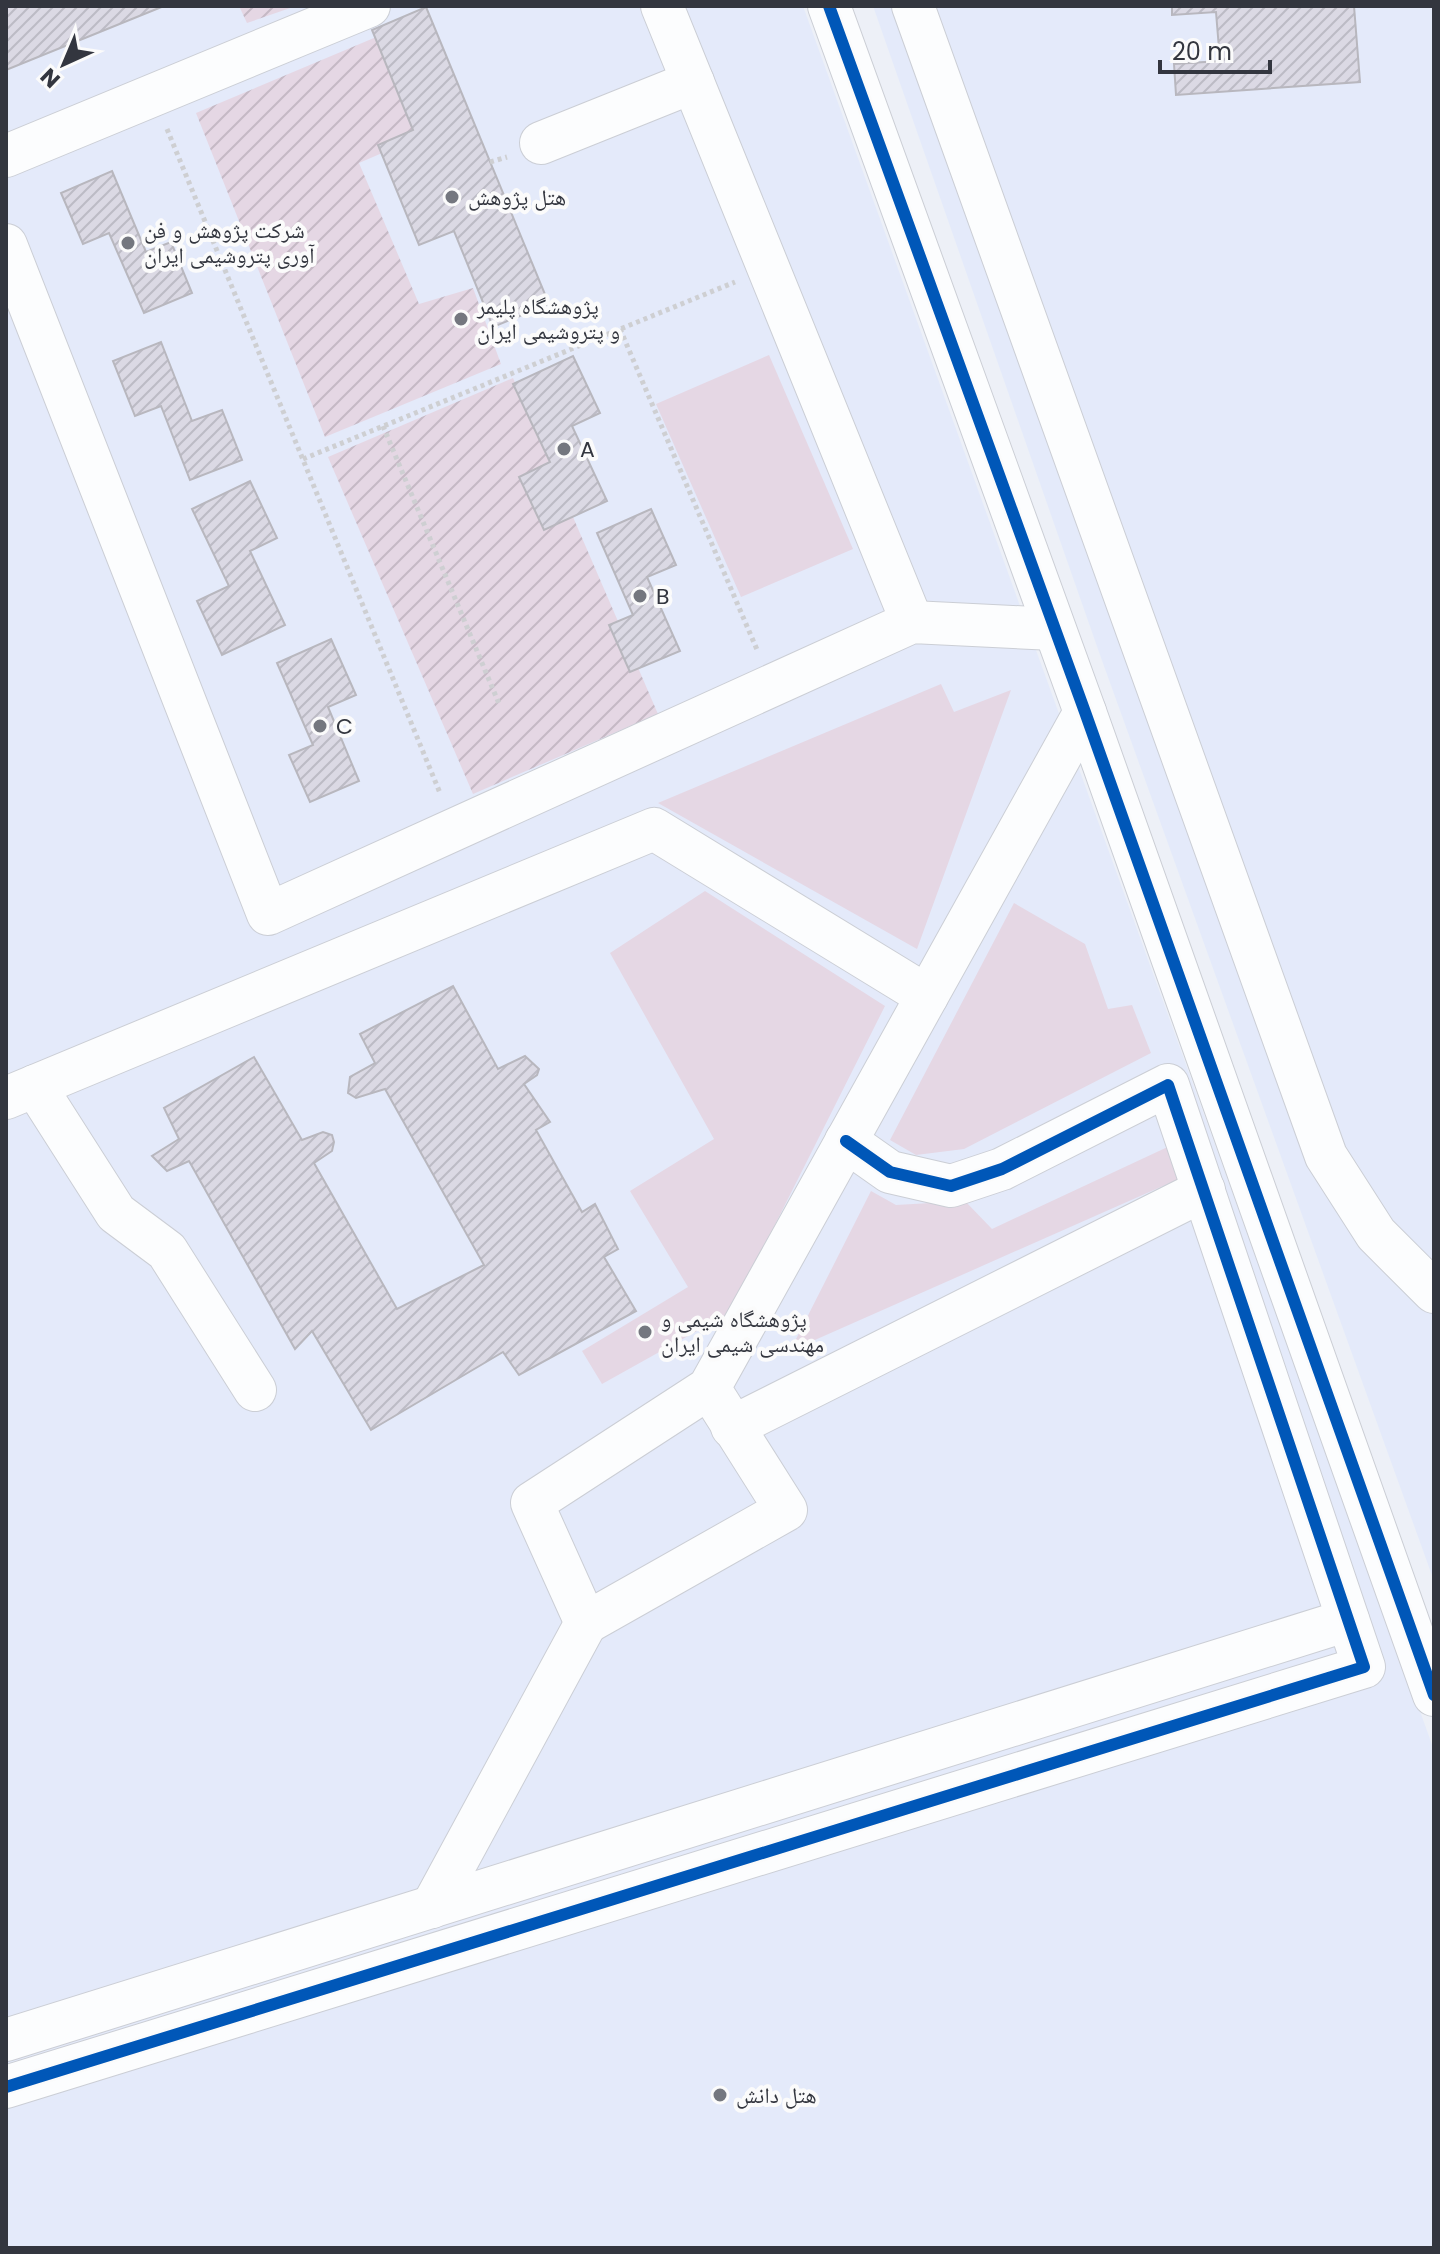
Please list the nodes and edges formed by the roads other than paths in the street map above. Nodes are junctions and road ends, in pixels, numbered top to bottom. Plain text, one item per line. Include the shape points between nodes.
1 (369, 6) edge
2 (662, 6) edge
3 (829, 6) edge
4 (913, 6) edge
5 (693, 82) junction
6 (524, 150) road end
7 (6, 156) edge
8 (6, 245) edge
9 (912, 622) junction
10 (1054, 629) junction
11 (1085, 712) junction
12 (927, 996) junction
13 (21, 1092) edge
14 (846, 1141) junction
15 (1204, 1190) junction
16 (1434, 1292) edge
17 (709, 1388) junction
18 (255, 1390) dead end
19 (732, 1427) junction
20 (1348, 1620) junction
21 (586, 1623) junction
22 (1434, 1695) edge
23 (432, 1907) junction
24 (6, 2040) edge
25 (6, 2087) edge

1 - 7 street
2 - 5 street
3 - 10 street
4 - 16 street via 1326,1156 1376,1234
5 - 6 street
5 - 9 street
8 - 9 street via 268,914
9 - 10 street
10 - 11 street
11 - 12 street
11 - 22 street
12 - 13 street via 654,829
12 - 14 street
13 - 18 street via 116,1213 167,1251
14 - 15 street via 890,1172 951,1186 1002,1169 1168,1085
14 - 17 street
15 - 19 street
15 - 20 street
17 - 19 street
17 - 21 street via 532,1503
19 - 21 street via 786,1510
20 - 23 street
20 - 25 street via 1364,1667
21 - 23 street
23 - 24 street

